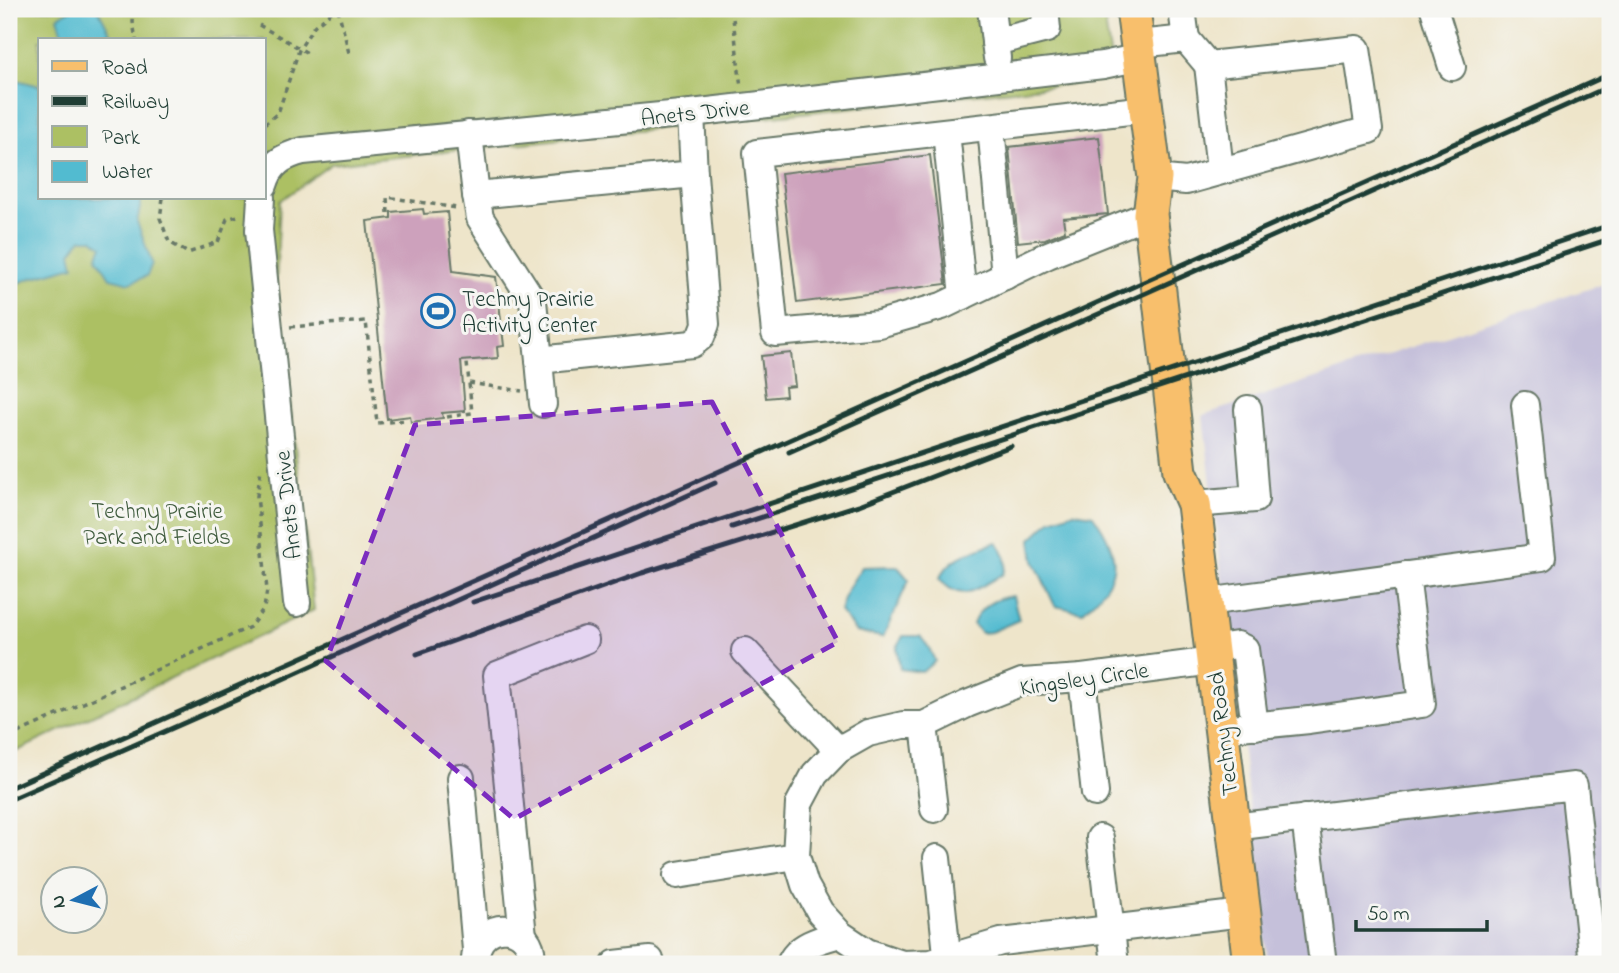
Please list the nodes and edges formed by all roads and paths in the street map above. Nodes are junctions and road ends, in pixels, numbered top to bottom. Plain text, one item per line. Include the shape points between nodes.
1 (134, 9) edge
2 (337, 9) edge
3 (613, 9) edge
4 (732, 9) edge
5 (991, 9) edge
6 (1045, 9) edge
7 (1133, 9) edge
8 (1182, 9) edge
9 (1434, 9) edge
10 (614, 15) dead end
11 (259, 25) dead end
12 (136, 38) edge
13 (1186, 38) junction
14 (995, 42) junction
15 (299, 50) junction
16 (1140, 51) junction
17 (349, 53) dead end
18 (311, 55) dead end
19 (1208, 65) junction
20 (1452, 66) dead end
21 (1000, 77) junction
22 (743, 107) junction
23 (1147, 110) junction
24 (691, 113) junction
25 (266, 122) edge
26 (990, 127) junction
27 (946, 132) junction
28 (469, 134) junction
29 (1220, 170) junction
30 (694, 174) junction
31 (1155, 178) junction
32 (266, 179) edge
33 (163, 200) edge
34 (467, 202) junction
35 (253, 206) edge
36 (388, 213) dead end
37 (1150, 214) junction
38 (1005, 276) junction
39 (963, 296) junction
40 (288, 327) dead end
41 (539, 360) junction
42 (467, 363) dead end
43 (469, 383) junction
44 (542, 399) joint
45 (1525, 405) dead end
46 (1248, 409) dead end
47 (447, 417) dead end
48 (408, 420) dead end
49 (1194, 505) junction
50 (1406, 575) junction
51 (1206, 602) junction
52 (298, 603) dead end
53 (250, 626) dead end
54 (585, 640) dead end
55 (745, 651) dead end
56 (1212, 655) junction
57 (1082, 678) junction
58 (925, 725) junction
59 (1255, 726) junction
60 (1221, 729) junction
61 (9, 737) edge
62 (838, 750) junction
63 (461, 778) dead end
64 (1095, 793) dead end
65 (934, 809) dead end
66 (1305, 818) junction
67 (1233, 827) junction
68 (1100, 838) dead end
69 (796, 856) junction
70 (937, 858) dead end
71 (677, 875) dead end
72 (1244, 913) junction
73 (1111, 928) junction
74 (840, 934) junction
75 (523, 936) junction
76 (476, 957) edge
77 (948, 961) edge
78 (651, 962) edge
79 (531, 964) edge
80 (615, 964) edge
81 (790, 964) edge
82 (1115, 964) edge
83 (1250, 964) edge
84 (1323, 964) edge
85 (1593, 964) edge

1 - 12 path
2 - 15 path via 314,26
2 - 17 path
3 - 10 path
4 - 22 path
5 - 14 street
6 - 14 street via 1047,29
7 - 16 main road, Techny Road
8 - 13 street
9 - 20 street
11 - 15 path
13 - 16 street, Anets Drive
13 - 19 street
14 - 21 street
15 - 18 path
15 - 25 path via 278,113
16 - 21 street, Anets Drive via 1103,65
16 - 23 main road, Techny Road
19 - 29 street
19 - 29 street via 1357,49 1369,130
21 - 22 street, Anets Drive
22 - 24 street, Anets Drive
23 - 26 street
23 - 31 main road, Techny Road
24 - 28 street, Anets Drive
24 - 30 street
26 - 27 street
26 - 38 street
27 - 39 street
27 - 39 street via 757,153 775,333 879,324
28 - 32 street, Anets Drive via 303,151 275,163
28 - 34 street
29 - 31 street via 1186,181
30 - 34 street
30 - 41 street via 706,324 701,337 692,344
31 - 37 main road, Techny Road
31 - 49 main road, Techny Road via 1169,211 1188,366 1200,470
33 - 35 path via 160,218 169,242 188,253 218,242 227,219
34 - 36 path via 387,197
34 - 41 street via 533,301
35 - 52 street, Anets Drive
37 - 38 street
37 - 49 main road, Techny Road via 1180,472
38 - 39 street
40 - 48 path via 366,321 377,423
41 - 44 street
42 - 43 path
43 - 44 path
43 - 47 path via 472,413
45 - 50 street via 1542,557
46 - 49 street via 1255,499
49 - 51 main road, Techny Road
50 - 51 street
50 - 59 street via 1422,704
51 - 56 main road, Techny Road
53 - 61 path
54 - 75 street via 497,675
55 - 62 street
56 - 57 street, Kingsley Circle
56 - 59 street, Kingsley Circle via 1237,645 1245,649
56 - 60 main road, Techny Road
57 - 58 street, Kingsley Circle via 1022,682
57 - 64 street
58 - 62 street, Kingsley Circle via 868,733
58 - 65 street
59 - 60 street
60 - 67 main road, Techny Road
62 - 69 street, Kingsley Circle via 816,774 799,804
63 - 76 street
66 - 67 street
66 - 84 street
66 - 85 street via 1574,786
67 - 72 main road, Techny Road
68 - 73 street
69 - 71 street
69 - 74 street, Kingsley Circle via 820,912
70 - 77 street
72 - 73 street, Kingsley Circle
72 - 83 main road, Techny Road
73 - 77 street, Kingsley Circle via 1001,942
73 - 82 street
74 - 77 street, Kingsley Circle via 867,952 902,964
74 - 81 street via 813,941
75 - 76 street via 495,929 480,941
75 - 79 street via 532,952
78 - 80 street

